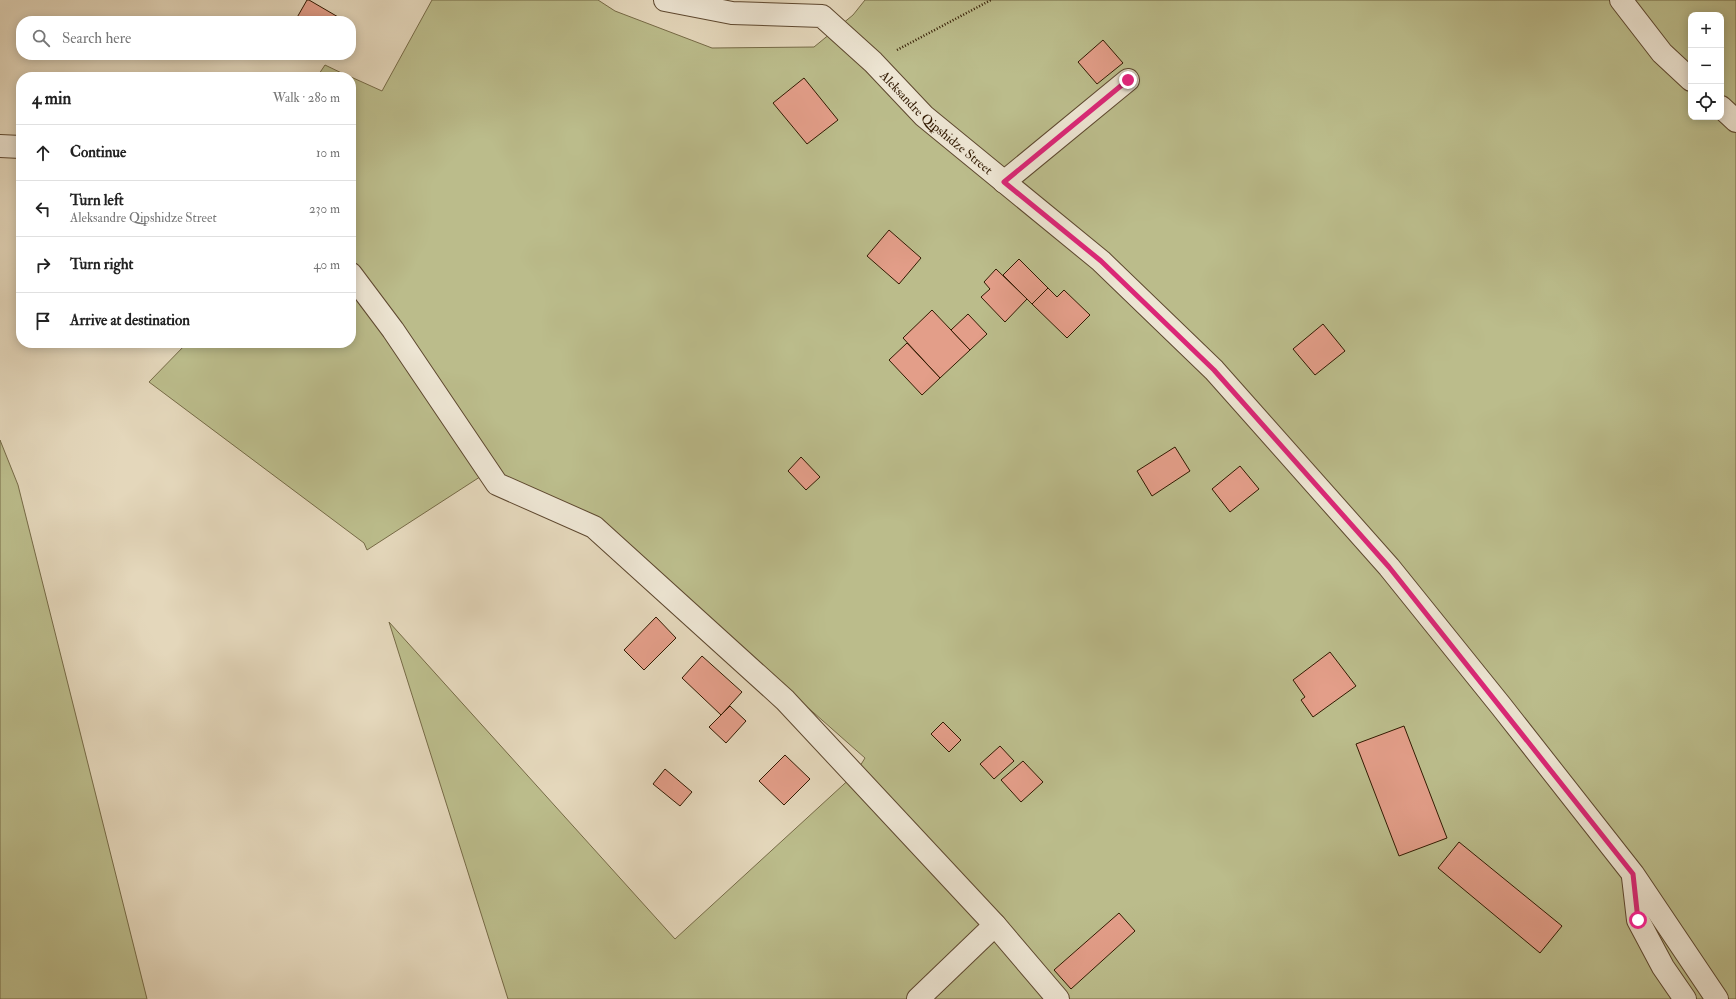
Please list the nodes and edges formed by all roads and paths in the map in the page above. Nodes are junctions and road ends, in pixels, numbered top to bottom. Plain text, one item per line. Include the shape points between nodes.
1 (666, 0) edge
2 (991, 0) edge
3 (1621, 0) edge
4 (873, 62) junction
5 (1688, 77) edge
6 (1128, 80) dead end
7 (1724, 110) edge
8 (1736, 121) edge
9 (0, 146) edge
10 (16, 147) edge
11 (1004, 182) junction
12 (356, 281) edge
13 (1633, 874) junction
14 (995, 925) junction
15 (918, 999) edge
16 (1058, 999) edge
17 (1684, 999) edge
18 (1717, 999) edge

1 - 4 street, Aleksandre Qipshidze Street via 732,13 822,16
2 - 4 path
3 - 5 street via 1662,52
4 - 11 street, Aleksandre Qipshidze Street via 924,116
6 - 11 street
7 - 8 street
9 - 10 street
11 - 13 street, Aleksandre Qipshidze Street via 1101,261 1214,370 1389,567
12 - 14 street via 393,330 497,484 594,527 785,700
13 - 17 street via 1638,920 1663,967
13 - 18 street, Aleksandre Qipshidze Street
14 - 15 street
14 - 16 street

